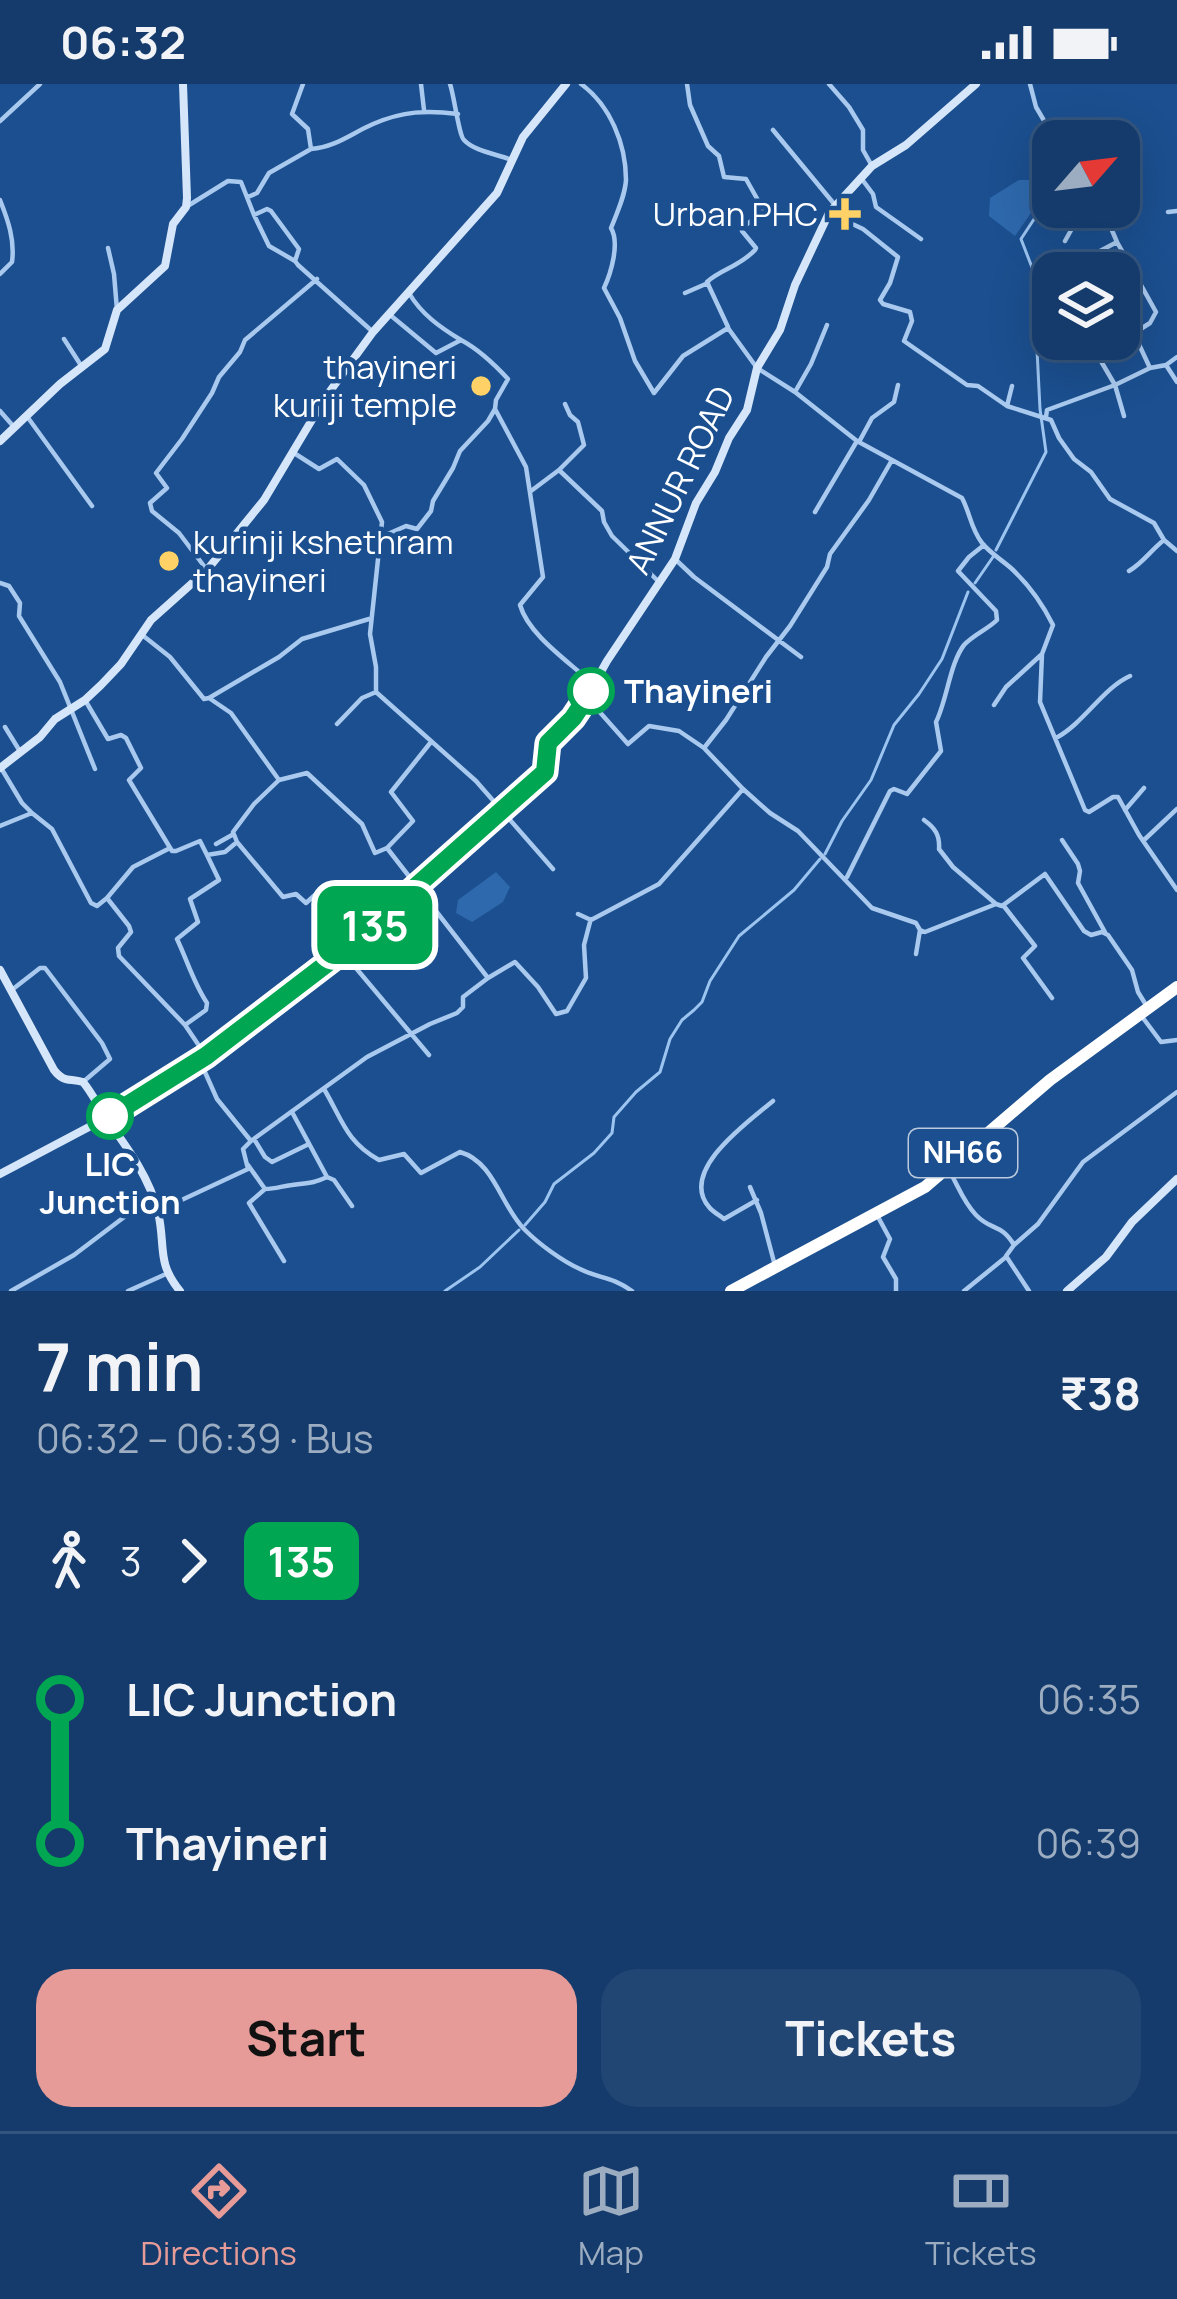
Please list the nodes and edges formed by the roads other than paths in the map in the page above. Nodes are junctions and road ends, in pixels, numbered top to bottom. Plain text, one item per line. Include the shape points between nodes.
1 (40, 84) edge
2 (183, 84) edge
3 (303, 84) edge
4 (421, 84) edge
5 (450, 84) edge
6 (566, 84) edge
7 (581, 84) edge
8 (687, 84) edge
9 (830, 84) edge
10 (976, 84) edge
11 (1030, 84) edge
12 (424, 110) junction
13 (458, 114) junction
14 (1044, 120) edge
15 (0, 121) edge
16 (773, 130) dead end
17 (311, 149) junction
18 (513, 160) junction
19 (872, 166) junction
20 (860, 178) junction
21 (248, 197) junction
22 (0, 200) edge
23 (186, 207) junction
24 (832, 209) junction
25 (1177, 211) edge
26 (1168, 212) dead end
27 (254, 215) junction
28 (1072, 228) edge
29 (1111, 228) edge
30 (921, 239) dead end
31 (1065, 241) dead end
32 (1117, 242) junction
33 (108, 248) dead end
34 (1098, 252) edge
35 (295, 261) junction
36 (0, 274) edge
37 (317, 279) junction
38 (708, 284) junction
39 (686, 292) dead end
40 (409, 293) junction
41 (117, 310) junction
42 (389, 314) junction
43 (827, 325) dead end
44 (728, 328) junction
45 (373, 332) junction
46 (64, 338) dead end
47 (462, 340) junction
48 (1177, 357) edge
49 (1100, 360) edge
50 (1166, 365) junction
51 (82, 367) junction
52 (757, 368) junction
53 (1150, 368) junction
54 (1177, 382) edge
55 (898, 385) dead end
56 (1115, 385) junction
57 (1012, 386) dead end
58 (796, 392) junction
59 (565, 404) dead end
60 (1007, 406) junction
61 (495, 409) junction
62 (0, 411) edge
63 (26, 415) junction
64 (1043, 416) junction
65 (1124, 416) dead end
66 (14, 427) junction
67 (0, 441) edge
68 (858, 441) junction
69 (294, 452) junction
70 (892, 460) junction
71 (559, 470) junction
72 (531, 491) junction
73 (92, 506) dead end
74 (815, 512) dead end
75 (381, 537) junction
76 (1164, 540) junction
77 (984, 545) junction
78 (1177, 551) edge
79 (675, 559) junction
80 (207, 570) junction
81 (1129, 571) dead end
82 (0, 583) edge
83 (660, 583) junction
84 (371, 618) junction
85 (141, 634) junction
86 (781, 640) junction
87 (1042, 653) junction
88 (801, 657) dead end
89 (1130, 676) dead end
90 (594, 685) junction
91 (376, 692) junction
92 (209, 698) junction
93 (85, 700) junction
94 (586, 701) junction
95 (994, 705) dead end
96 (69, 709) junction
97 (337, 724) dead end
98 (5, 727) dead end
99 (1056, 738) junction
100 (431, 741) junction
101 (704, 748) junction
102 (21, 753) junction
103 (0, 768) edge
104 (94, 769) dead end
105 (279, 780) junction
106 (1144, 788) dead end
107 (742, 789) junction
108 (1177, 809) edge
109 (1125, 810) junction
110 (502, 811) junction
111 (32, 813) junction
112 (923, 820) dead end
113 (0, 826) edge
114 (234, 838) junction
115 (1062, 840) dead end
116 (1144, 842) junction
117 (216, 844) dead end
118 (170, 848) junction
119 (387, 848) junction
120 (207, 855) junction
121 (553, 869) dead end
122 (847, 879) junction
123 (416, 886) junction
124 (1177, 890) edge
125 (107, 898) junction
126 (1000, 904) junction
127 (578, 914) dead end
128 (591, 920) junction
129 (324, 930) dead end
130 (920, 931) junction
131 (1106, 934) junction
132 (353, 943) junction
133 (342, 952) junction
134 (916, 954) dead end
135 (0, 970) edge
136 (488, 978) junction
137 (1177, 987) edge
138 (11, 990) junction
139 (1052, 998) dead end
140 (1143, 1010) junction
141 (185, 1025) junction
142 (412, 1034) junction
143 (1177, 1040) edge
144 (429, 1055) dead end
145 (203, 1058) junction
146 (83, 1082) junction
147 (323, 1088) junction
148 (1177, 1092) edge
149 (773, 1101) dead end
150 (292, 1112) junction
151 (106, 1118) junction
152 (253, 1140) junction
153 (309, 1144) junction
154 (248, 1166) junction
155 (947, 1166) junction
156 (0, 1174) edge
157 (327, 1177) junction
158 (1177, 1179) edge
159 (750, 1186) dead end
160 (265, 1190) junction
161 (152, 1196) junction
162 (757, 1200) junction
163 (352, 1206) dead end
164 (158, 1211) junction
165 (877, 1214) junction
166 (1014, 1245) junction
167 (1006, 1256) junction
168 (284, 1261) dead end
169 (775, 1268) junction
170 (166, 1274) junction
171 (733, 1290) edge
172 (11, 1291) edge
173 (128, 1291) edge
174 (181, 1291) edge
175 (632, 1291) edge
176 (896, 1291) edge
177 (964, 1291) edge
178 (1029, 1291) edge
179 (1067, 1291) edge

1 - 15 street
2 - 23 main road
3 - 17 street via 292,114 308,129
4 - 12 street
5 - 13 street
6 - 18 main road
7 - 44 street via 619,136 626,183 604,289 654,394 682,356
8 - 38 street via 722,174 746,179 764,211 742,231 755,250
9 - 19 street via 862,130
10 - 19 main road, ANNUR ROAD
11 - 14 street
12 - 13 street
12 - 17 street
13 - 18 street via 463,140
16 - 24 street
17 - 21 street via 269,173
18 - 40 main road via 497,193
19 - 20 main road, ANNUR ROAD
20 - 24 main road, ANNUR ROAD
20 - 30 street via 876,207
21 - 23 street via 241,182 228,181
21 - 27 street
22 - 36 street via 14,251
23 - 41 main road via 173,224 165,266
24 - 52 main road, ANNUR ROAD
24 - 60 street via 898,257 880,300 910,312 904,341
25 - 26 street
27 - 35 street via 269,246
27 - 35 street via 271,212 299,248
28 - 31 street
29 - 32 street
32 - 34 street
32 - 53 street via 1156,312 1136,332
33 - 41 street
35 - 37 street
37 - 45 street
37 - 80 street via 245,340 156,473 167,488 150,503 152,511
38 - 39 street
38 - 44 street
40 - 42 main road
40 - 47 street
41 - 51 main road via 109,344
42 - 45 main road
42 - 47 street via 436,353
43 - 58 street
44 - 52 street
45 - 69 main road
46 - 51 street
47 - 61 street via 508,379
48 - 50 street
49 - 56 street
50 - 53 street
50 - 54 street
51 - 63 main road
52 - 58 street
52 - 79 main road, ANNUR ROAD via 747,410
53 - 56 street
55 - 68 street via 895,402
56 - 64 street
56 - 65 street
57 - 60 street
58 - 68 street
59 - 71 street via 584,445
60 - 64 street
61 - 72 street
61 - 75 street via 460,451 417,529
62 - 66 street
63 - 66 main road
63 - 73 street
64 - 76 street via 1111,499 1154,523
66 - 67 main road
68 - 70 street
68 - 74 street
69 - 75 street via 319,469 337,459 364,485
69 - 80 main road
70 - 77 street via 962,498
70 - 86 street
71 - 72 street
71 - 83 street
72 - 90 street via 543,577 520,605 523,615
75 - 84 street
76 - 78 street
76 - 81 street
77 - 87 street via 1051,620
77 - 122 street via 958,571 997,620 960,652 936,722 940,755 907,794 890,791
79 - 83 main road, ANNUR ROAD
79 - 86 street
80 - 85 main road
82 - 96 street via 20,603 19,616
83 - 90 main road, ANNUR ROAD
84 - 91 street
84 - 92 street via 302,639
85 - 92 street
85 - 93 main road
86 - 88 street
86 - 101 street
87 - 95 street
87 - 99 street via 1040,702
89 - 99 street
90 - 94 main road, ANNUR ROAD
91 - 97 street
91 - 100 street
92 - 105 street via 231,713
93 - 96 main road
93 - 118 street via 108,739 126,738 141,768 129,780
94 - 101 street via 628,744 655,726
94 - 110 main road, ANNUR ROAD via 548,743 545,772
96 - 102 main road
96 - 104 street
98 - 102 street
99 - 109 street via 1085,811 1113,797
100 - 110 street
100 - 119 street via 391,792 413,821
101 - 107 street
102 - 103 main road
103 - 111 street
105 - 114 street
105 - 119 street via 307,773 362,824 375,853
106 - 109 street
107 - 122 street
107 - 128 street via 659,884
108 - 116 street
109 - 116 street
110 - 121 street
110 - 123 main road, ANNUR ROAD
111 - 113 street
111 - 125 street via 52,830 91,903
112 - 126 street via 953,867
114 - 117 street
114 - 120 street via 225,852
114 - 132 street via 283,897 322,897
115 - 131 street
116 - 124 street
118 - 120 street via 200,842
118 - 125 street via 133,867
119 - 123 street
120 - 141 street via 219,880 190,898 198,922 177,939 208,1006
122 - 130 street via 872,908
123 - 132 main road, ANNUR ROAD
123 - 136 street
125 - 141 street via 131,929 119,956
126 - 130 street
126 - 131 street via 1045,874 1084,931
126 - 139 street via 1036,946 1024,962
127 - 128 street
128 - 136 street via 586,978 567,1011 556,1014 515,962
129 - 133 street
130 - 134 street
131 - 140 street via 1132,970
132 - 133 main road, ANNUR ROAD
133 - 142 street
133 - 145 main road, ANNUR ROAD
135 - 138 main road
136 - 142 street via 463,997 458,1013
137 - 140 highway, NH66
138 - 146 main road via 61,1078
138 - 146 street via 44,968 110,1059
140 - 143 street via 1161,1042
140 - 155 highway, NH66
141 - 145 street
142 - 144 street
142 - 147 street
145 - 151 main road, ANNUR ROAD
145 - 152 street via 217,1099
146 - 151 main road
147 - 150 street
147 - 175 street via 348,1136 370,1155 404,1154 421,1173 460,1151 477,1158 526,1232 575,1268
148 - 166 street via 1083,1162
149 - 162 street via 719,1148 701,1192 724,1219
150 - 152 street
150 - 153 street
151 - 156 main road, ANNUR ROAD
151 - 161 main road
152 - 153 street via 272,1162
152 - 154 street via 243,1149
153 - 157 street
154 - 160 street
154 - 164 street
155 - 165 highway, NH66
155 - 166 street via 979,1220
157 - 160 street
157 - 163 street
158 - 179 main road
159 - 162 street
160 - 168 street via 249,1203
161 - 164 main road
161 - 172 street
162 - 169 street
164 - 170 main road
165 - 169 highway, NH66
165 - 176 street via 890,1239 883,1257
166 - 167 street
167 - 177 street
167 - 178 street
169 - 171 highway, NH66
170 - 173 street
170 - 174 main road

